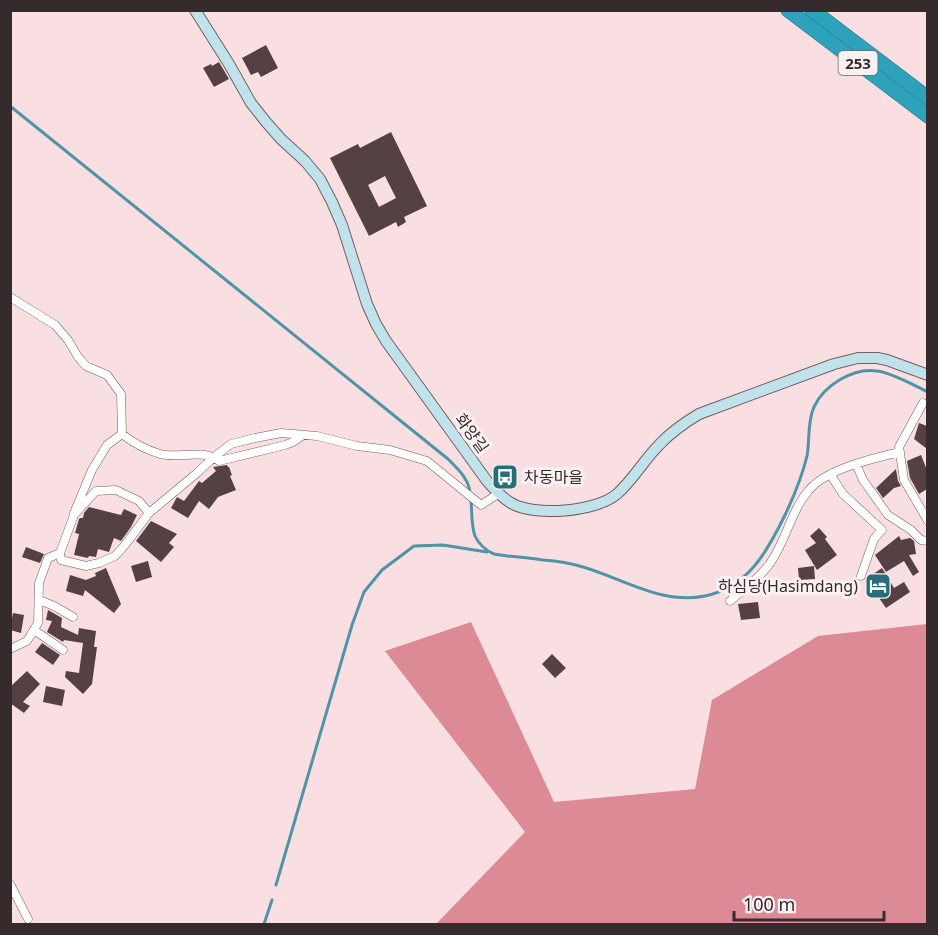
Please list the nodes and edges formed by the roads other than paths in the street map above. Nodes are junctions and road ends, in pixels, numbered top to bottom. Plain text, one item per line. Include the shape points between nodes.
1 (195, 10) edge
2 (788, 10) edge
3 (812, 10) edge
4 (927, 98) edge
5 (927, 116) edge
6 (10, 297) edge
7 (927, 375) edge
8 (922, 403) dead end
9 (122, 434) junction
10 (303, 435) junction
11 (900, 452) junction
12 (214, 457) junction
13 (856, 464) junction
14 (830, 474) junction
15 (498, 494) junction
16 (149, 513) junction
17 (74, 515) junction
18 (927, 521) edge
19 (927, 541) edge
20 (60, 553) junction
21 (861, 576) dead end
22 (39, 600) junction
23 (730, 601) dead end
24 (73, 617) dead end
25 (34, 630) junction
26 (10, 649) edge
27 (63, 650) dead end
28 (10, 884) edge
29 (28, 920) dead end

1 - 15 street, 화양길 via 251,103 320,179 342,225 376,324
2 - 5 highway, 253
3 - 4 highway, 253
6 - 9 street via 56,325 86,366 107,375 121,394
7 - 15 street, 화양길 via 887,360 858,358 699,414 658,445 616,495 591,507 534,509 510,503
8 - 11 street
9 - 12 street via 161,454
9 - 17 street via 107,445 92,470
10 - 12 street via 281,433 255,438 231,444
10 - 12 street via 251,455 219,461
10 - 15 street via 390,450 427,461 481,505
11 - 13 street
11 - 18 street via 904,480
12 - 16 street
13 - 14 street
13 - 19 street via 888,515
14 - 21 street via 843,494 882,530 874,539
14 - 23 street via 811,487 798,504 768,566
16 - 17 street via 139,501 116,490 96,491
16 - 20 street via 115,556 86,566 61,560
17 - 20 street
20 - 22 street via 48,558 39,583
22 - 24 street
22 - 25 street
25 - 26 street via 27,641
25 - 27 street
28 - 29 street

